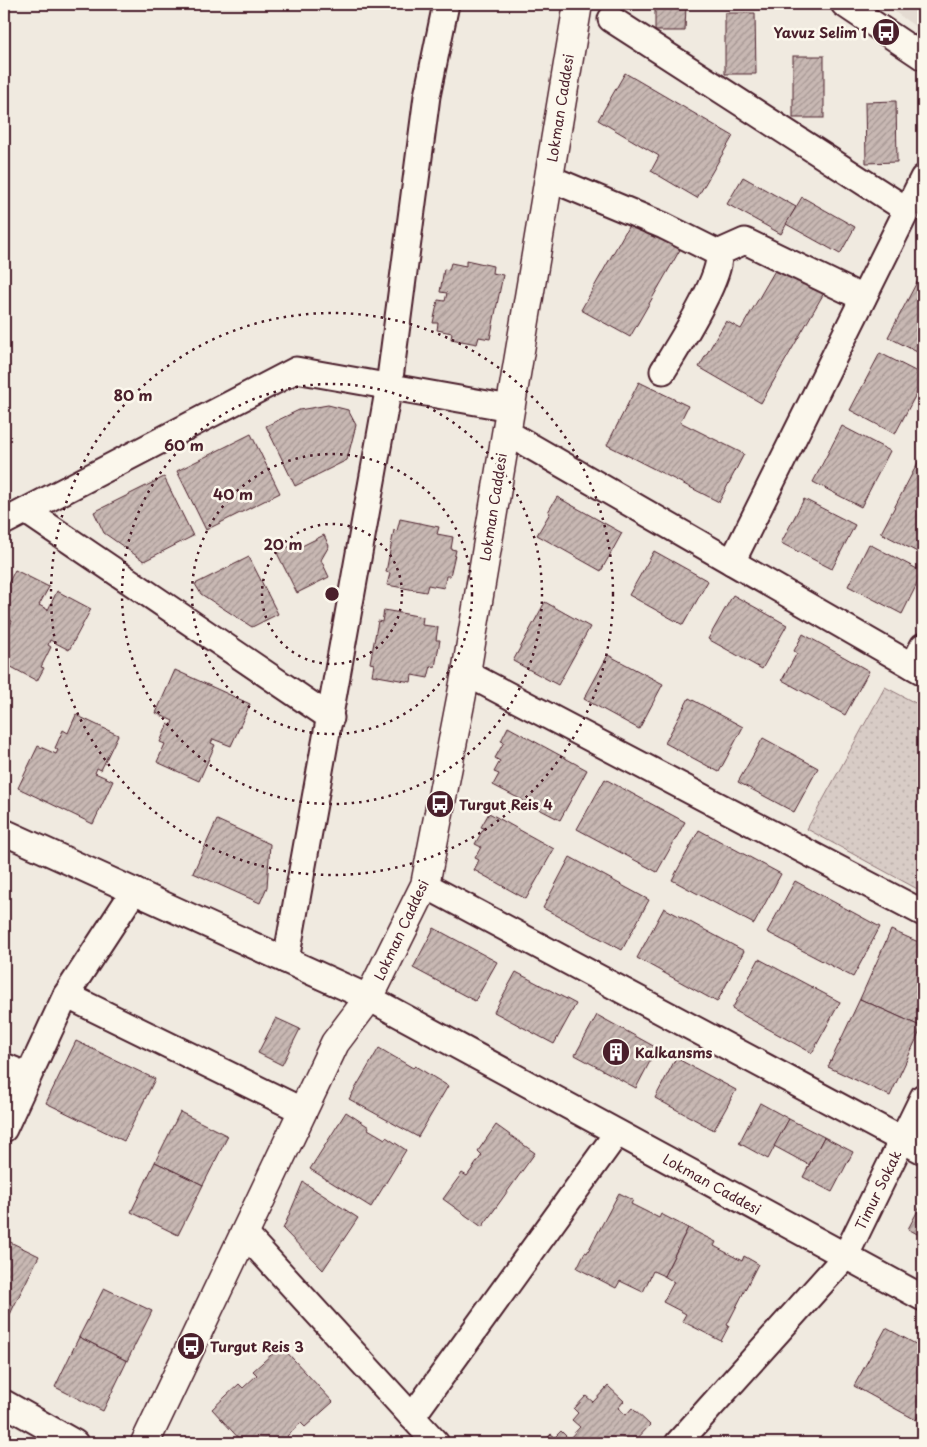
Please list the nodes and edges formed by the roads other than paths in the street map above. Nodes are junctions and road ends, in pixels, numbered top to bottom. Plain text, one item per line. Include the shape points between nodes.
1 (446, 4) edge
2 (578, 4) edge
3 (844, 4) edge
4 (611, 18) dead end
5 (923, 57) edge
6 (549, 178) junction
7 (923, 178) edge
8 (907, 210) junction
9 (718, 253) junction
10 (863, 298) junction
11 (663, 370) dead end
12 (389, 386) junction
13 (508, 420) junction
14 (26, 511) junction
15 (4, 522) edge
16 (732, 562) junction
17 (920, 661) edge
18 (466, 673) junction
19 (330, 718) junction
20 (4, 832) edge
21 (425, 885) junction
22 (134, 891) junction
23 (923, 913) edge
24 (286, 960) junction
25 (66, 995) junction
26 (368, 998) junction
27 (4, 1066) edge
28 (28, 1076) junction
29 (923, 1097) edge
30 (303, 1111) junction
31 (4, 1129) edge
32 (617, 1133) junction
33 (913, 1145) edge
34 (245, 1234) junction
35 (845, 1257) junction
36 (923, 1298) edge
37 (4, 1403) edge
38 (412, 1417) junction
39 (75, 1443) edge
40 (145, 1443) edge
41 (436, 1443) edge
42 (678, 1443) edge

1 - 12 street via 427,96
2 - 6 street, Lokman Caddesi
3 - 5 street
4 - 8 street
6 - 9 street via 664,226
6 - 13 street, Lokman Caddesi
7 - 8 street
8 - 10 street
9 - 10 street via 745,241
9 - 11 street via 715,278
10 - 16 street
12 - 13 street
12 - 14 street via 296,370
12 - 19 street
13 - 16 street
13 - 18 street, Lokman Caddesi
14 - 15 street
14 - 19 street
16 - 17 street
18 - 21 street, Lokman Caddesi
18 - 23 street
19 - 24 street
20 - 22 street
21 - 26 street, Lokman Caddesi
21 - 33 street
22 - 24 street
22 - 25 street
24 - 26 street
25 - 28 street
25 - 30 street
26 - 30 street, Lokman Caddesi via 335,1043
26 - 32 street, Lokman Caddesi
27 - 28 street
28 - 31 street
29 - 33 street, Timur Sokak
30 - 34 street, Lokman Caddesi
32 - 35 street, Lokman Caddesi
32 - 38 street
33 - 35 street, Timur Sokak
34 - 38 street
34 - 40 street, Lokman Caddesi
35 - 36 street, Lokman Caddesi
35 - 42 street, Timur Sokak
37 - 39 street
38 - 41 street

